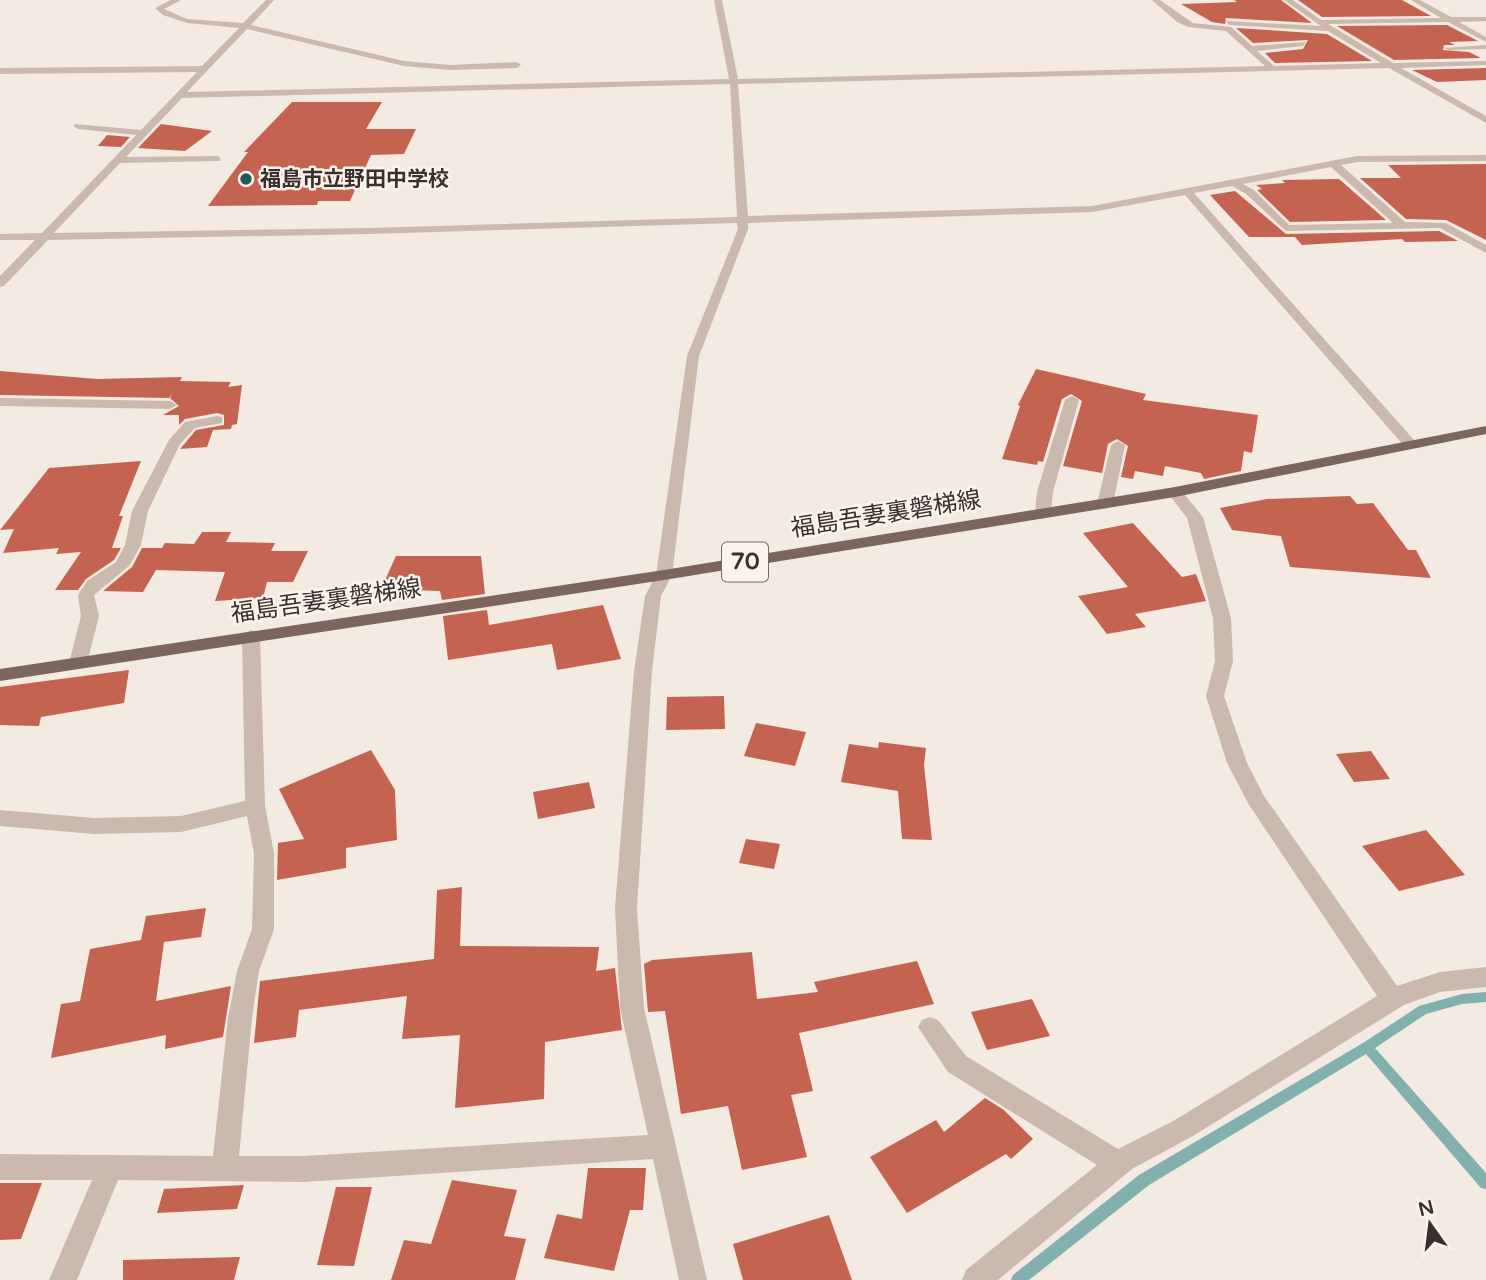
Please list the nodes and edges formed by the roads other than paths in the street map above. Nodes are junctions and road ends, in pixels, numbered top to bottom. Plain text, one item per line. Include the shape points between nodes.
1 (177, 0) edge
2 (270, 0) edge
3 (718, 0) edge
4 (1156, 0) edge
5 (1288, 0) edge
6 (1415, 0) edge
7 (1486, 19) edge
8 (1449, 20) junction
9 (1320, 22) junction
10 (1229, 23) dead end
11 (245, 26) junction
12 (1330, 29) junction
13 (1486, 40) edge
14 (1303, 44) dead end
15 (1486, 47) edge
16 (1448, 48) dead end
17 (1250, 49) junction
18 (1486, 63) edge
19 (517, 65) dead end
20 (1391, 66) junction
21 (203, 69) junction
22 (1273, 69) junction
23 (0, 71) edge
24 (734, 82) junction
25 (179, 95) junction
26 (1469, 110) junction
27 (1486, 110) edge
28 (1486, 120) edge
29 (78, 125) dead end
30 (144, 133) junction
31 (1486, 158) edge
32 (217, 159) dead end
33 (118, 160) junction
34 (1334, 164) junction
35 (1235, 183) junction
36 (1188, 192) junction
37 (742, 220) junction
38 (1404, 226) junction
39 (45, 236) junction
40 (0, 237) edge
41 (1486, 250) edge
42 (0, 284) edge
43 (1072, 400) dead end
44 (0, 402) edge
45 (170, 405) dead end
46 (217, 420) dead end
47 (1486, 430) edge
48 (1410, 444) junction
49 (1118, 445) dead end
50 (1175, 492) junction
51 (1105, 504) junction
52 (1043, 514) junction
53 (664, 575) junction
54 (251, 636) junction
55 (78, 663) junction
56 (0, 674) edge
57 (255, 806) junction
58 (0, 818) edge
59 (1486, 977) edge
60 (1391, 998) junction
61 (930, 1027) dead end
62 (663, 1146) junction
63 (1119, 1164) junction
64 (0, 1167) edge
65 (111, 1167) junction
66 (225, 1168) junction
67 (63, 1280) edge
68 (693, 1280) edge
69 (976, 1280) edge

1 - 11 street via 159,8 182,20
2 - 11 street
3 - 24 street
4 - 17 street via 1191,25 1228,29
5 - 9 street
6 - 8 street
7 - 8 street
8 - 9 street
8 - 13 street
9 - 12 street
10 - 12 street
11 - 19 street via 311,39 356,55 425,67
11 - 21 street
12 - 20 street
14 - 17 street
15 - 16 street
17 - 22 street
18 - 20 street
20 - 22 street
20 - 26 street
21 - 23 street
21 - 25 street
22 - 24 street
24 - 25 street
24 - 37 street
25 - 30 street
26 - 27 street
26 - 28 street
29 - 30 street
30 - 33 street
31 - 34 street via 1357,159
32 - 33 street
33 - 39 street
34 - 35 street
34 - 38 street
35 - 36 street
35 - 38 street via 1286,228
36 - 37 street via 1092,209
36 - 48 street
37 - 39 street
37 - 53 street via 743,229 693,356
38 - 41 street via 1442,225
39 - 40 street
39 - 42 street
43 - 52 street
44 - 45 street
46 - 55 street via 190,425 174,443 140,511 133,545 122,565 86,595 90,615
47 - 48 main road, 福島吾妻裏磐梯線 / 70
48 - 50 main road, 福島吾妻裏磐梯線 / 70
49 - 51 street
50 - 51 main road, 福島吾妻裏磐梯線 / 70
50 - 60 street via 1195,517 1222,618 1224,661 1215,696 1237,762 1256,800
51 - 52 main road, 福島吾妻裏磐梯線 / 70
52 - 53 main road, 福島吾妻裏磐梯線 / 70
53 - 54 main road, 福島吾妻裏磐梯線 / 70
53 - 62 street via 653,596 643,671 626,908 632,1008
54 - 55 main road, 福島吾妻裏磐梯線 / 70
54 - 57 street
55 - 56 main road, 福島吾妻裏磐梯線 / 70
57 - 58 street via 181,824 94,826
57 - 66 street via 264,853 263,929 248,971 240,1018
59 - 60 street via 1442,981
60 - 63 street
61 - 63 street via 957,1064
62 - 66 street via 304,1169
62 - 68 street
63 - 69 street
64 - 65 street
65 - 66 street
65 - 67 street

